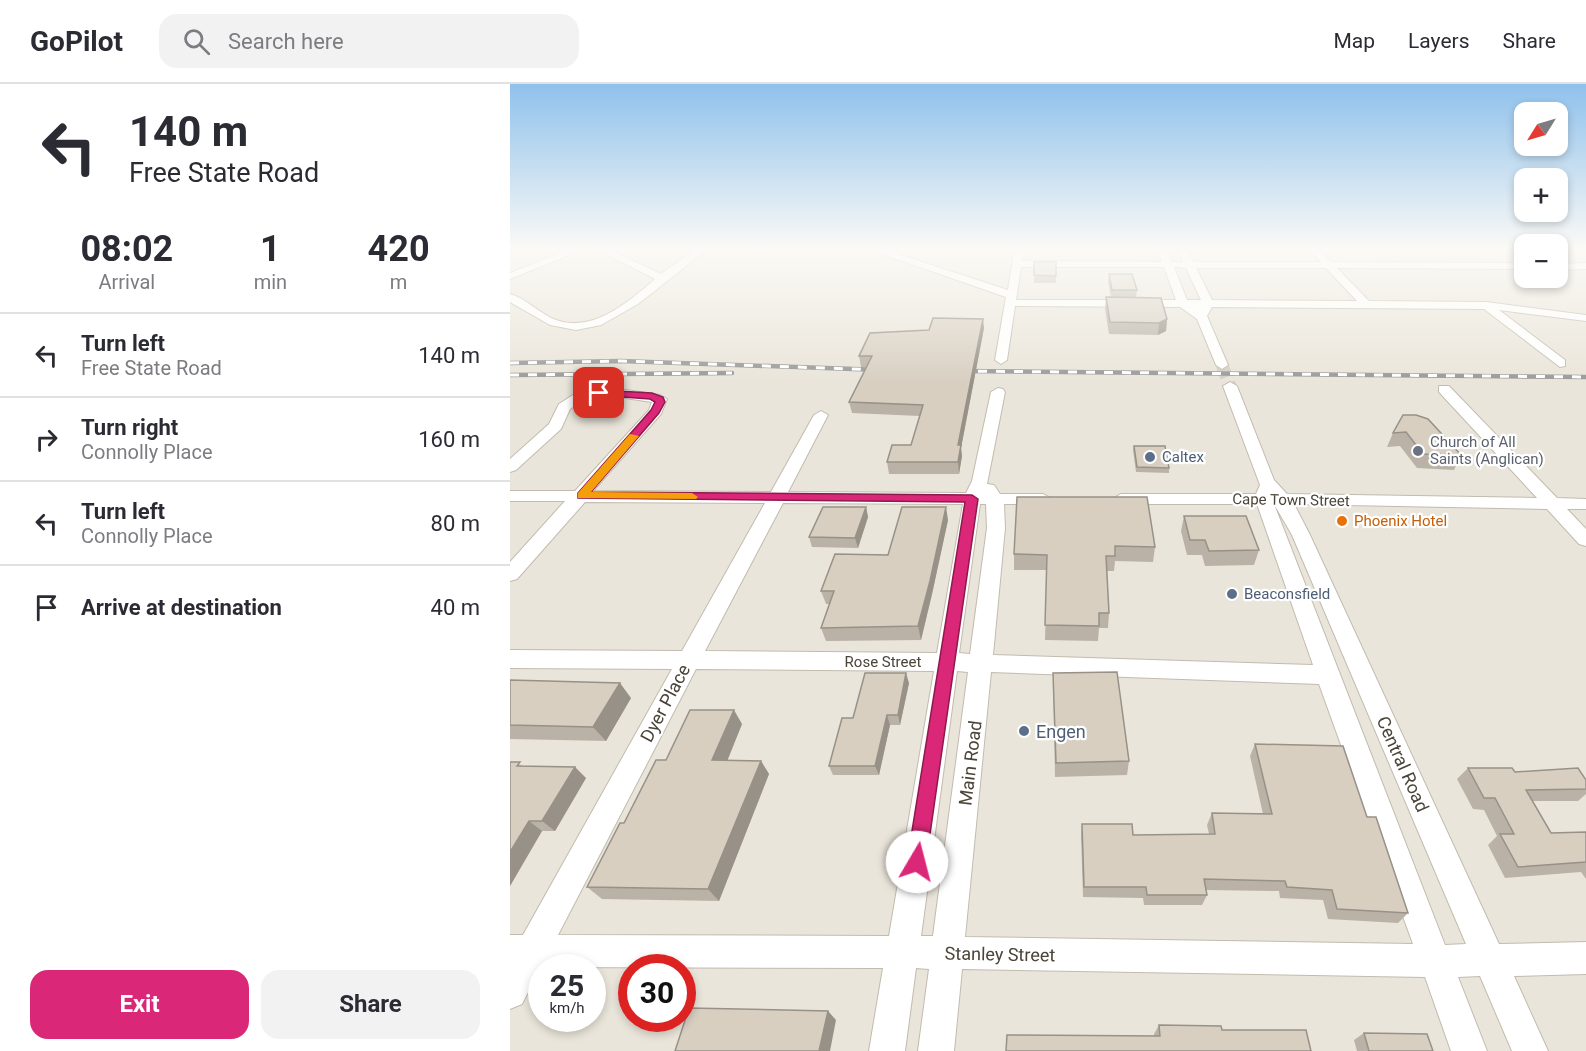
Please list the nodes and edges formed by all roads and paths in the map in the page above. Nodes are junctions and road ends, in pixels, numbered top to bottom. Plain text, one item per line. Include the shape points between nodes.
1 (644, 292) edge
2 (993, 292) edge
3 (1013, 292) edge
4 (1178, 292) edge
5 (1202, 292) edge
6 (1354, 292) edge
7 (510, 297) edge
8 (1012, 299) junction
9 (1183, 304) junction
10 (1208, 304) junction
11 (1367, 305) junction
12 (1486, 305) junction
13 (1202, 317) junction
14 (1586, 318) edge
15 (1001, 360) dead end
16 (1560, 363) dead end
17 (1222, 365) tunnel mouth
18 (1230, 386) tunnel mouth
19 (1444, 389) dead end
20 (998, 392) dead end
21 (821, 415) dead end
22 (510, 467) edge
23 (982, 492) junction
24 (1271, 493) junction
25 (510, 496) edge
26 (582, 496) junction
27 (776, 497) junction
28 (1065, 499) edge
29 (1099, 500) edge
30 (1551, 503) junction
31 (1586, 504) edge
32 (1586, 540) edge
33 (510, 574) edge
34 (510, 659) edge
35 (686, 662) junction
36 (947, 662) junction
37 (982, 664) junction
38 (1329, 675) junction
39 (521, 951) edge
40 (903, 952) junction
41 (947, 953) junction
42 (1586, 958) edge
43 (1435, 961) junction
44 (1490, 961) junction
45 (510, 992) edge
46 (887, 1051) edge
47 (936, 1051) edge
48 (1469, 1051) edge
49 (1530, 1051) edge

1 - 7 street via 614,317 585,326 551,322
2 - 8 street
3 - 8 street
4 - 9 street
5 - 10 street
6 - 11 street
8 - 9 street
8 - 15 street
9 - 10 street
9 - 13 street
10 - 11 street
10 - 13 street
11 - 12 street
12 - 14 street
12 - 16 street
13 - 17 street
18 - 24 street, Central Road
19 - 30 street
20 - 23 street, Main Road
21 - 27 street, Dyer Place
22 - 26 street via 556,426 564,407 578,398 612,392 660,399 656,411
23 - 27 street
23 - 28 street
23 - 36 street, Main Road
23 - 37 street, Main Road via 996,528
24 - 29 street, Cape Town Street
24 - 30 street, Cape Town Street
24 - 38 street, Central Road via 1274,532
24 - 44 street, Central Road via 1301,535
25 - 26 street
26 - 27 street
26 - 33 street
27 - 35 street, Dyer Place
30 - 31 street, Cape Town Street
30 - 32 street
34 - 35 street, Rose Street
35 - 36 street, Rose Street
35 - 39 street, Dyer Place
36 - 37 street, Rose Street
36 - 40 street, Main Road
37 - 38 street, Rose Street
37 - 41 street, Main Road
38 - 43 street, Central Road
39 - 40 street, Stanley Street
39 - 45 street, Dyer Place
40 - 41 street, Stanley Street
40 - 46 street, Main Road
41 - 43 street, Stanley Street
41 - 47 street, Main Road
42 - 44 street, Stanley Street
43 - 44 street, Stanley Street
43 - 48 street, Central Road
44 - 49 street, Central Road

